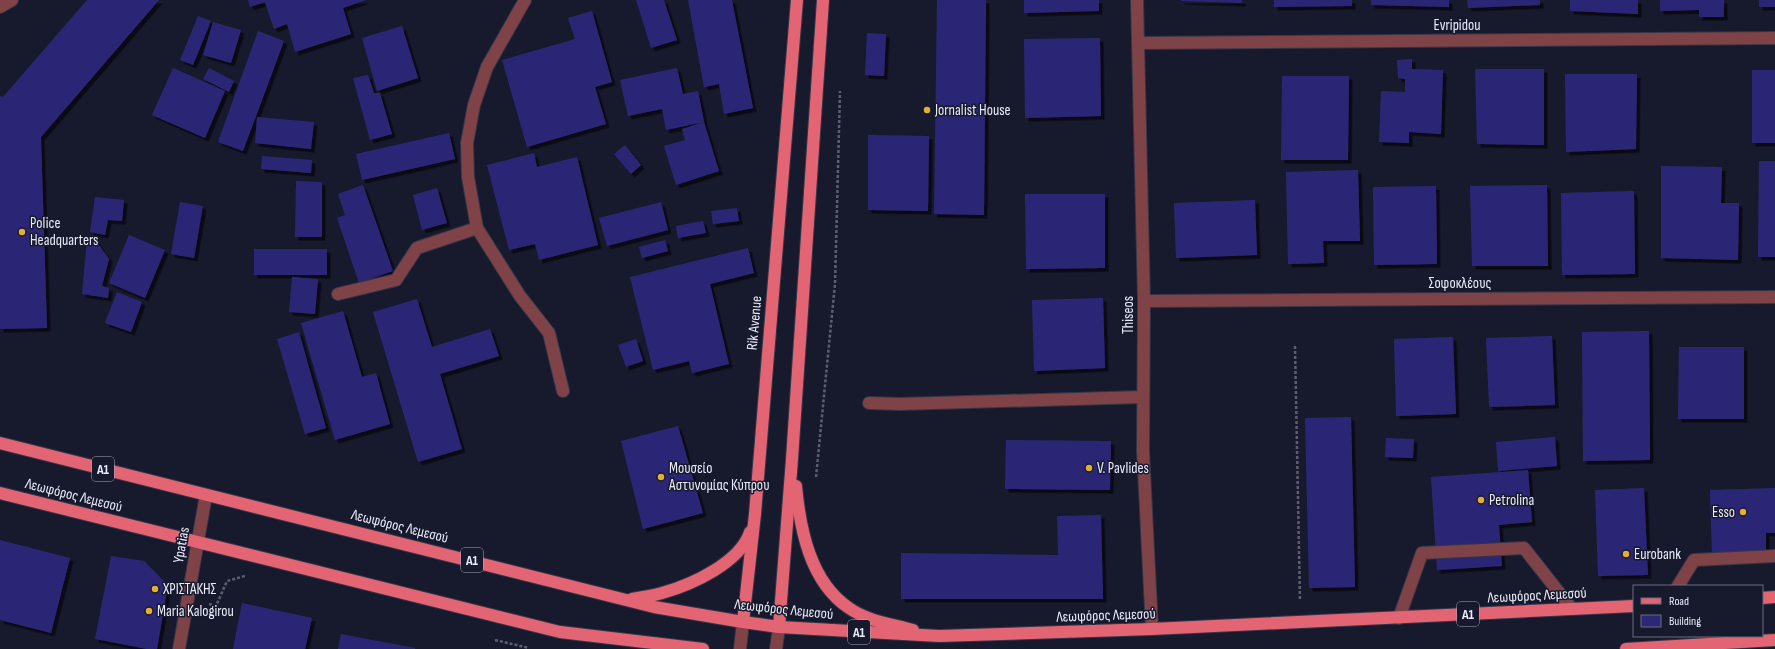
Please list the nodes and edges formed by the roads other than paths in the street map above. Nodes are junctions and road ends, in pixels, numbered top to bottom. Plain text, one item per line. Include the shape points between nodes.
1 (12, 0) edge
2 (525, 0) edge
3 (797, 0) edge
4 (822, 0) edge
5 (1138, 0) edge
6 (0, 7) edge
7 (1775, 38) edge
8 (1139, 44) junction
9 (477, 228) junction
10 (338, 294) dead end
11 (1775, 297) edge
12 (1144, 301) junction
13 (563, 391) dead end
14 (1143, 397) junction
15 (869, 403) dead end
16 (0, 443) edge
17 (792, 459) junction
18 (0, 493) edge
19 (206, 495) junction
20 (755, 514) junction
21 (197, 543) junction
22 (1775, 556) edge
23 (1679, 585) edge
24 (1775, 597) edge
25 (1763, 598) edge
26 (629, 600) junction
27 (1633, 606) edge
28 (1572, 609) junction
29 (1399, 618) junction
30 (744, 622) junction
31 (779, 627) junction
32 (1152, 630) junction
33 (939, 636) junction
34 (1775, 640) edge
35 (179, 649) edge
36 (703, 649) edge
37 (740, 649) edge
38 (776, 649) edge
39 (1626, 649) edge

1 - 6 street
2 - 9 street via 486,67 474,105 467,143 468,177
3 - 20 main road, Rik Avenue
4 - 17 main road
5 - 8 street, Thiseos
7 - 8 street, Evripidou
8 - 12 street, Thiseos
9 - 10 street via 417,248 396,280
9 - 13 street via 520,296 549,333
11 - 12 street, Σοφοκλέους
12 - 14 street, Thiseos
14 - 15 street
14 - 32 street, Thiseos via 1143,451
16 - 19 main road, Λεωφόρος Λεμεσού / A1
17 - 31 main road
17 - 33 main road via 800,522 806,543 816,570 834,594 848,608 874,620
18 - 21 main road, Λεωφόρος Λεμεσού
19 - 21 street, Ypatias
19 - 26 main road, Λεωφόρος Λεμεσού / A1
20 - 26 main road via 746,542 732,559 661,594
20 - 30 main road, Rik Avenue
21 - 35 street, Ypatias
21 - 36 main road, Λεωφόρος Λεμεσού via 560,632
22 - 23 street via 1694,560
24 - 25 main road
26 - 30 main road, Λεωφόρος Λεμεσού / A1 via 654,607
27 - 28 main road, Λεωφόρος Λεμεσού / A1
28 - 29 main road, Λεωφόρος Λεμεσού / A1
28 - 29 street via 1524,548 1422,553
29 - 32 main road, Λεωφόρος Λεμεσού / A1
30 - 31 main road, Λεωφόρος Λεμεσού / A1
30 - 37 street, Rik Avenue
31 - 33 main road, Λεωφόρος Λεμεσού / A1
31 - 38 street
32 - 33 main road, Λεωφόρος Λεμεσού / A1
34 - 39 main road

